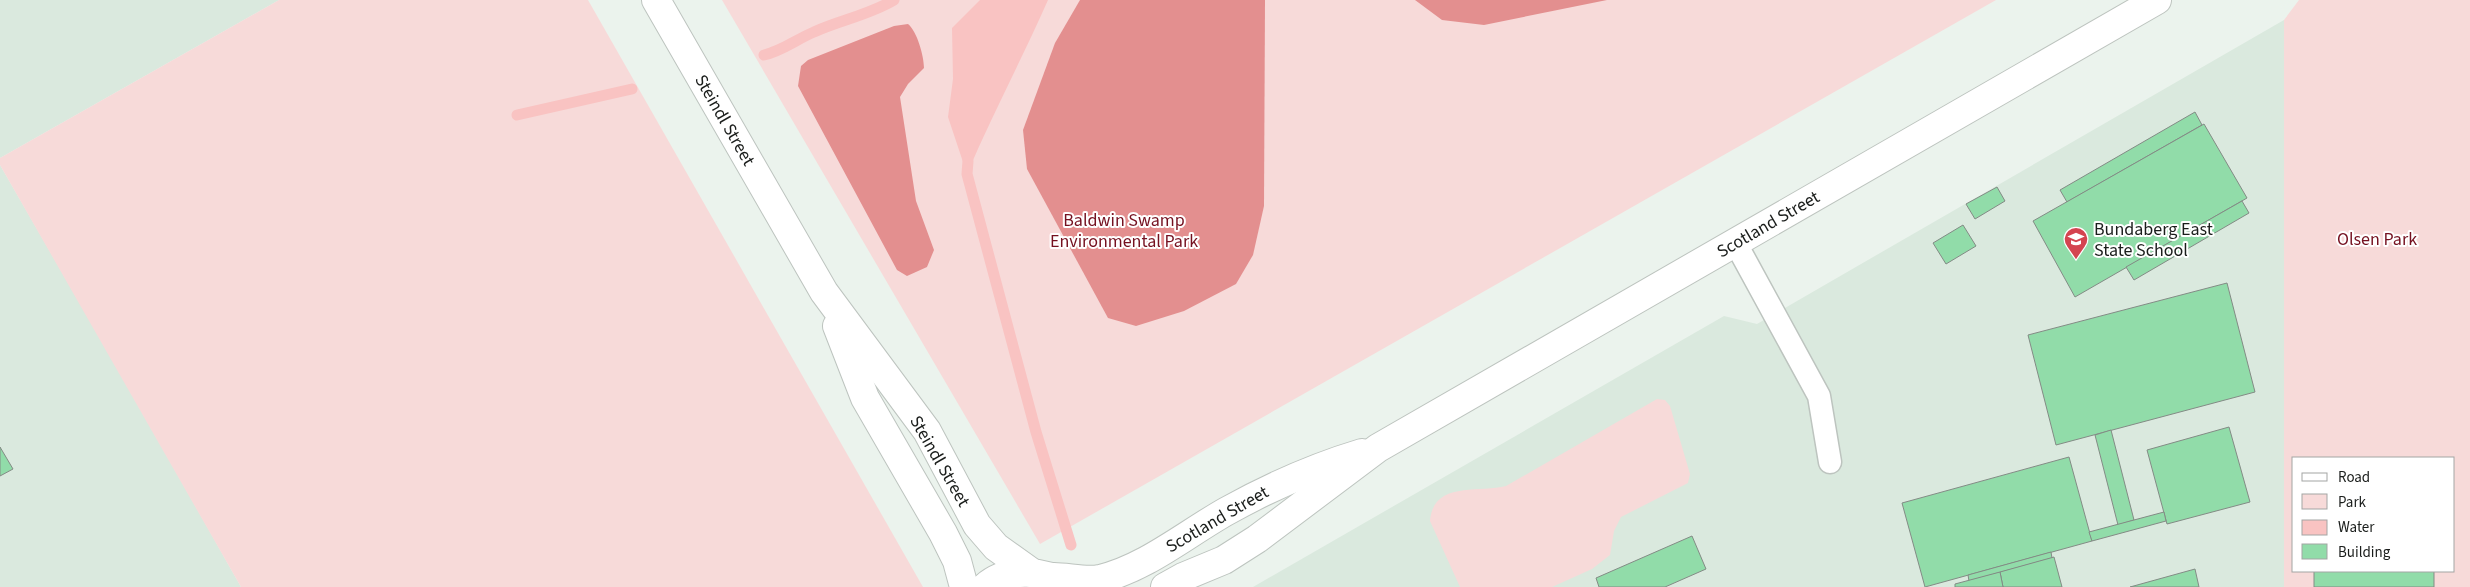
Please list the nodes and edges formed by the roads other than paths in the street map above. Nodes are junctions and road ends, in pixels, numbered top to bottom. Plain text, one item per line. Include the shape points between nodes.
1 (656, 0) edge
2 (2157, 0) edge
3 (1735, 242) junction
4 (824, 292) junction
5 (1378, 448) junction
6 (1830, 462) dead end
7 (1053, 578) edge
8 (964, 587) edge
9 (985, 587) edge
10 (1166, 587) edge

1 - 4 street, Steindl Street
2 - 3 street, Scotland Street
3 - 5 street, Scotland Street
3 - 6 lane via 1819,396
4 - 7 street, Steindl Street via 927,431 977,524 996,547
4 - 8 street, Steindl Street via 865,398 943,533 957,561
5 - 7 street, Scotland Street via 1317,466 1276,486 1130,569 1098,580
5 - 10 street, Scotland Street via 1257,539 1224,560
7 - 9 street, Scotland Street via 1009,575

